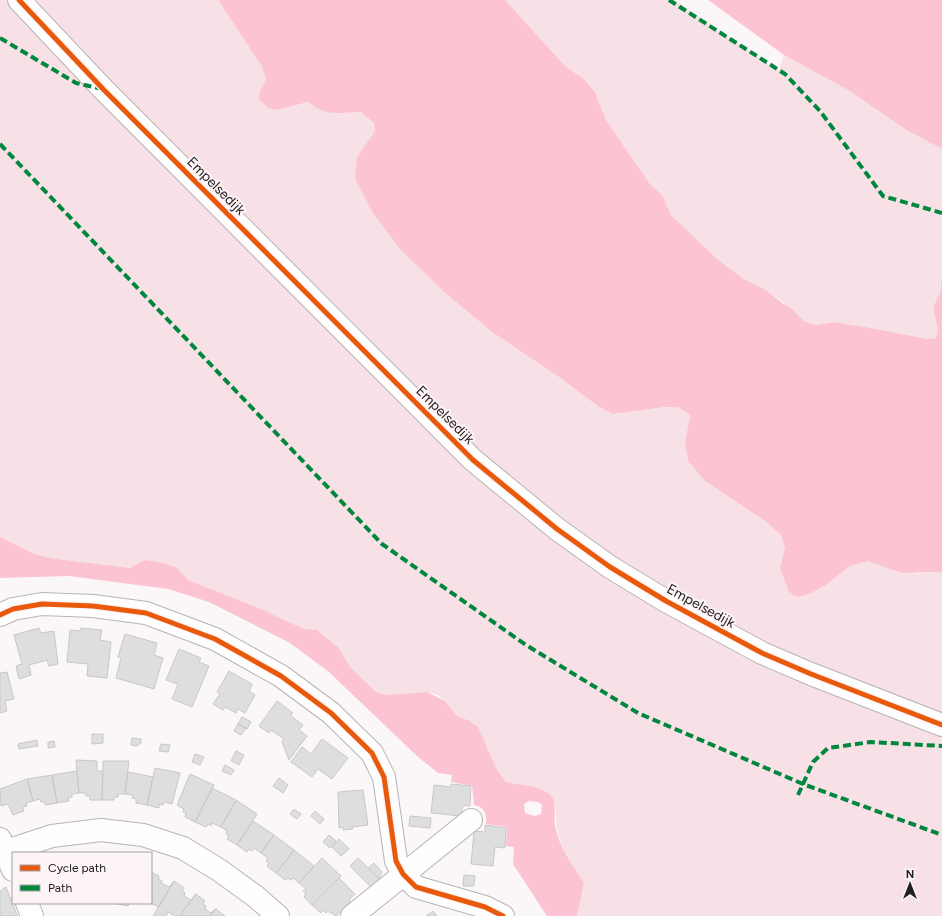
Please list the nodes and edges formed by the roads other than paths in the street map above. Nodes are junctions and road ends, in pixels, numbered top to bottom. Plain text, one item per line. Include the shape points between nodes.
1 (20, 0) edge
2 (0, 615) edge
3 (942, 725) edge
4 (471, 820) dead end
5 (5, 853) edge
6 (403, 874) junction
7 (27, 904) edge
8 (32, 916) edge
9 (278, 916) edge
10 (352, 916) edge
11 (502, 916) edge

1 - 3 street, Empelsedijk via 115,101 473,460 557,529 666,601 762,653 824,680
2 - 6 street via 13,609 42,604 93,606 146,613 215,639 281,676 331,713 372,753 384,777 396,861
4 - 6 street
5 - 9 street via 52,836 101,830 143,835 183,848 213,866
6 - 10 street
6 - 11 street via 416,887 486,907
7 - 8 street

